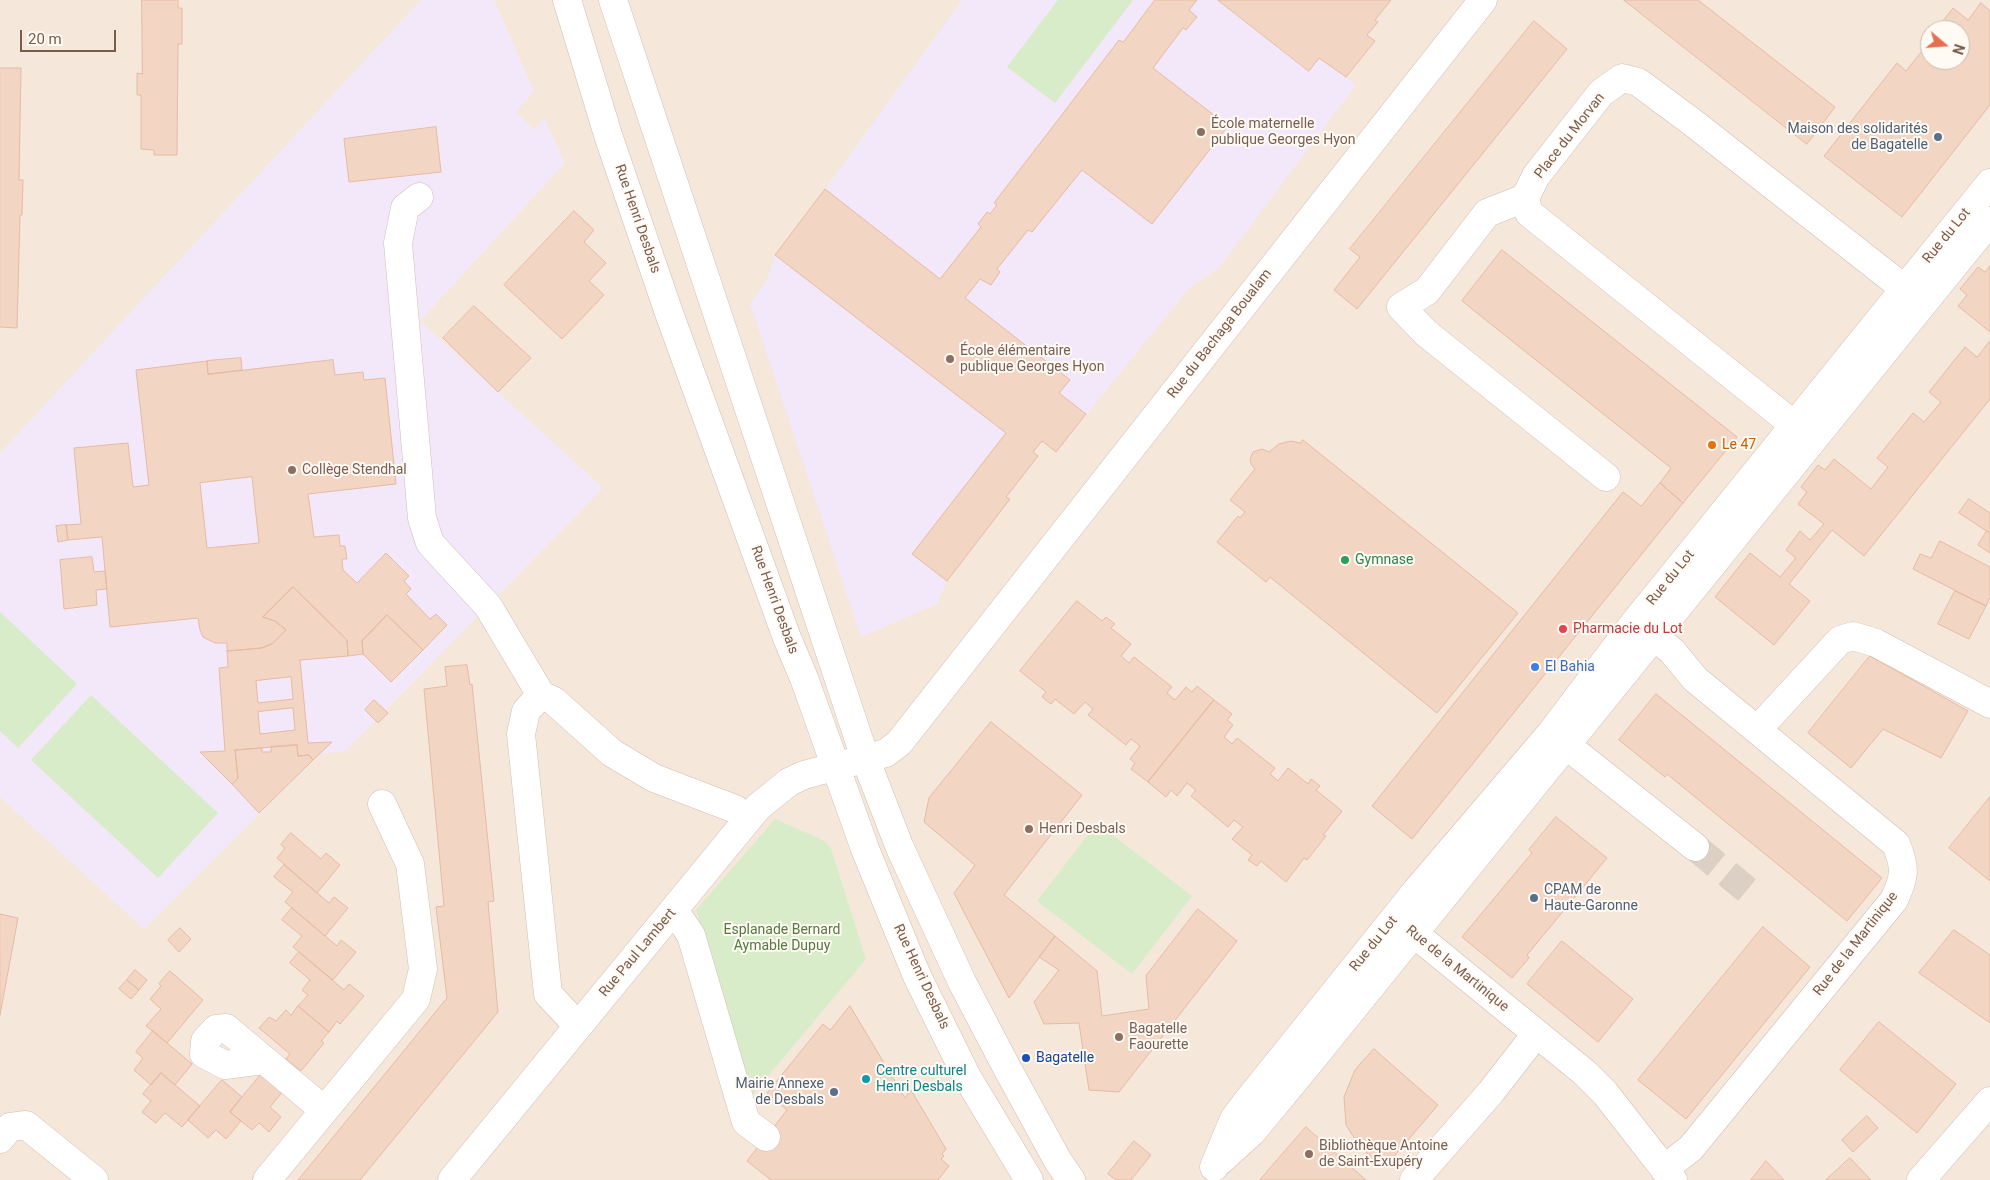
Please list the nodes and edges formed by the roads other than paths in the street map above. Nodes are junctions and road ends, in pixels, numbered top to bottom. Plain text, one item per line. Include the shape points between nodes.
1 (567, 0) edge
2 (613, 0) edge
3 (1483, 0) edge
4 (1990, 183) edge
5 (419, 197) dead end
6 (1525, 198) junction
7 (1990, 221) edge
8 (1914, 296) junction
9 (1804, 433) junction
10 (1606, 477) dead end
11 (1645, 630) junction
12 (541, 695) junction
13 (1990, 704) edge
14 (1757, 730) junction
15 (1558, 738) junction
16 (850, 762) junction
17 (382, 804) dead end
18 (748, 819) junction
19 (1695, 847) tunnel mouth
20 (674, 910) junction
21 (1405, 926) junction
22 (578, 1026) junction
23 (1536, 1034) junction
24 (264, 1060) dead end
25 (1990, 1101) edge
26 (324, 1110) junction
27 (766, 1137) dead end
28 (0, 1139) edge
29 (1208, 1173) edge
30 (1668, 1175) edge
31 (94, 1180) edge
32 (267, 1180) edge
33 (452, 1180) edge
34 (1029, 1180) edge
35 (1070, 1180) edge
36 (1414, 1180) edge
37 (1921, 1180) edge

1 - 16 street, Rue Henri Desbals via 609,138 666,304
2 - 16 street, Rue Henri Desbals
3 - 16 street, Rue du Bachaga Boualam via 899,743 886,753
4 - 8 street, Rue du Lot
5 - 12 street via 405,208 398,243 422,518 430,543 488,606
6 - 8 street, Place du Morvan via 1536,176 1601,93 1622,78 1638,82
6 - 9 street via 1529,213
6 - 10 street via 1487,213 1427,291 1401,307 1426,333
7 - 8 street, Rue du Lot
8 - 9 street, Rue du Lot
9 - 11 street, Rue du Lot
11 - 14 street, Rue de la Martinique via 1672,651 1695,679
11 - 15 street, Rue du Lot
12 - 18 street via 554,701 612,753 654,778 736,809
12 - 22 street via 526,711 521,734 548,994
13 - 14 street via 1876,643 1853,636 1840,640
14 - 30 street, Rue de la Martinique via 1896,844 1904,862 1902,883 1894,900
15 - 19 street
15 - 21 street, Rue du Lot
16 - 18 street, Rue Paul Lambert via 789,782
16 - 34 street, Rue Henri Desbals via 864,848 917,976 967,1077
16 - 35 street, Rue Henri Desbals via 900,848 962,982
17 - 26 street via 410,864 423,970 416,998
18 - 20 street, Rue Paul Lambert
20 - 22 street, Rue Paul Lambert
20 - 27 street via 691,935 746,1122
21 - 23 street, Rue de la Martinique
21 - 29 street, Rue du Lot via 1234,1119
22 - 33 street, Rue Paul Lambert
23 - 30 street, Rue de la Martinique via 1605,1094
23 - 36 street via 1491,1092
24 - 26 street
25 - 37 street
26 - 32 street
28 - 31 street via 10,1127 26,1125

